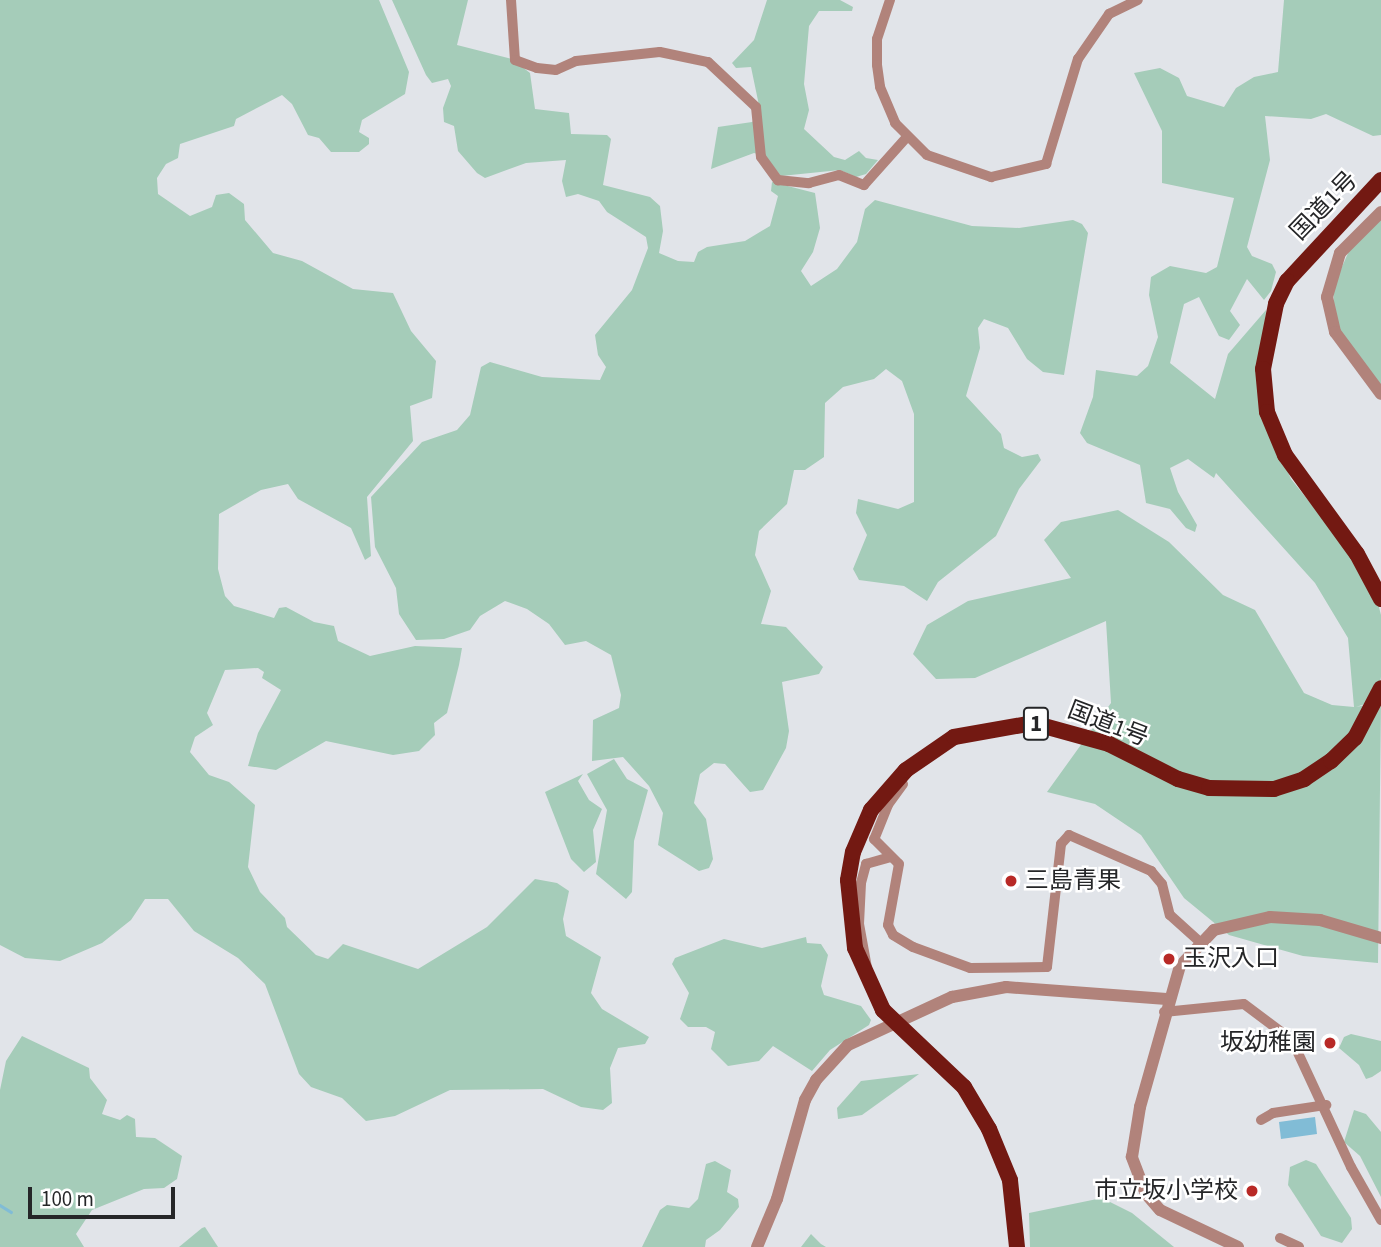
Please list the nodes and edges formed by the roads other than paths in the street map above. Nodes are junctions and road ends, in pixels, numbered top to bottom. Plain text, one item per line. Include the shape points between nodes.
1 (511, 0) edge
2 (890, 0) edge
3 (1138, 0) edge
4 (906, 138) junction
5 (1381, 180) edge
6 (1381, 212) edge
7 (1381, 394) edge
8 (1381, 599) edge
9 (1381, 688) edge
10 (906, 769) junction
11 (891, 857) junction
12 (1381, 938) edge
13 (1199, 941) junction
14 (867, 979) junction
15 (1166, 1005) junction
16 (1326, 1105) junction
17 (1261, 1120) dead end
18 (1381, 1220) edge
19 (1280, 1238) dead end
20 (1017, 1246) edge
21 (757, 1247) edge
22 (1238, 1247) edge
23 (1299, 1247) edge

1 - 4 street via 515,60 537,68 556,70 576,61 660,52 708,62 755,107 761,157 778,180 808,183 839,175 864,186
2 - 4 street via 877,39 877,65 886,104
3 - 4 street via 1109,14 1078,59 1046,164 991,177 938,161
5 - 8 highway, 国道1号 via 1286,281 1276,304 1263,369 1267,412 1285,455 1357,554
6 - 7 street via 1340,253 1327,297 1335,332
9 - 10 highway, 国道1号 / 1 via 1355,738 1331,761 1304,779 1274,789 1209,788 1178,779 1110,744 1033,723 954,737
10 - 11 street via 874,839
10 - 14 highway, 国道1号 / 1 via 871,810 853,852 848,901 855,948
11 - 13 street via 899,864 888,925 893,935 970,968 1047,967 1061,844 1069,835 1151,871 1162,884 1170,915
11 - 14 street via 866,864 861,883 859,924
12 - 13 street via 1320,920 1270,917 1214,930
13 - 15 street via 1180,966
14 - 20 highway, 国道1号 / 1 via 883,1010 964,1087 1001,1151 1010,1180
15 - 16 street via 1234,1004 1258,1010 1292,1040
15 - 21 street via 1006,987 952,997 906,1014 848,1045 816,1080 805,1100
15 - 22 street via 1134,1135 1132,1157 1138,1179 1160,1210
16 - 17 street via 1273,1113
16 - 18 street
19 - 23 street

